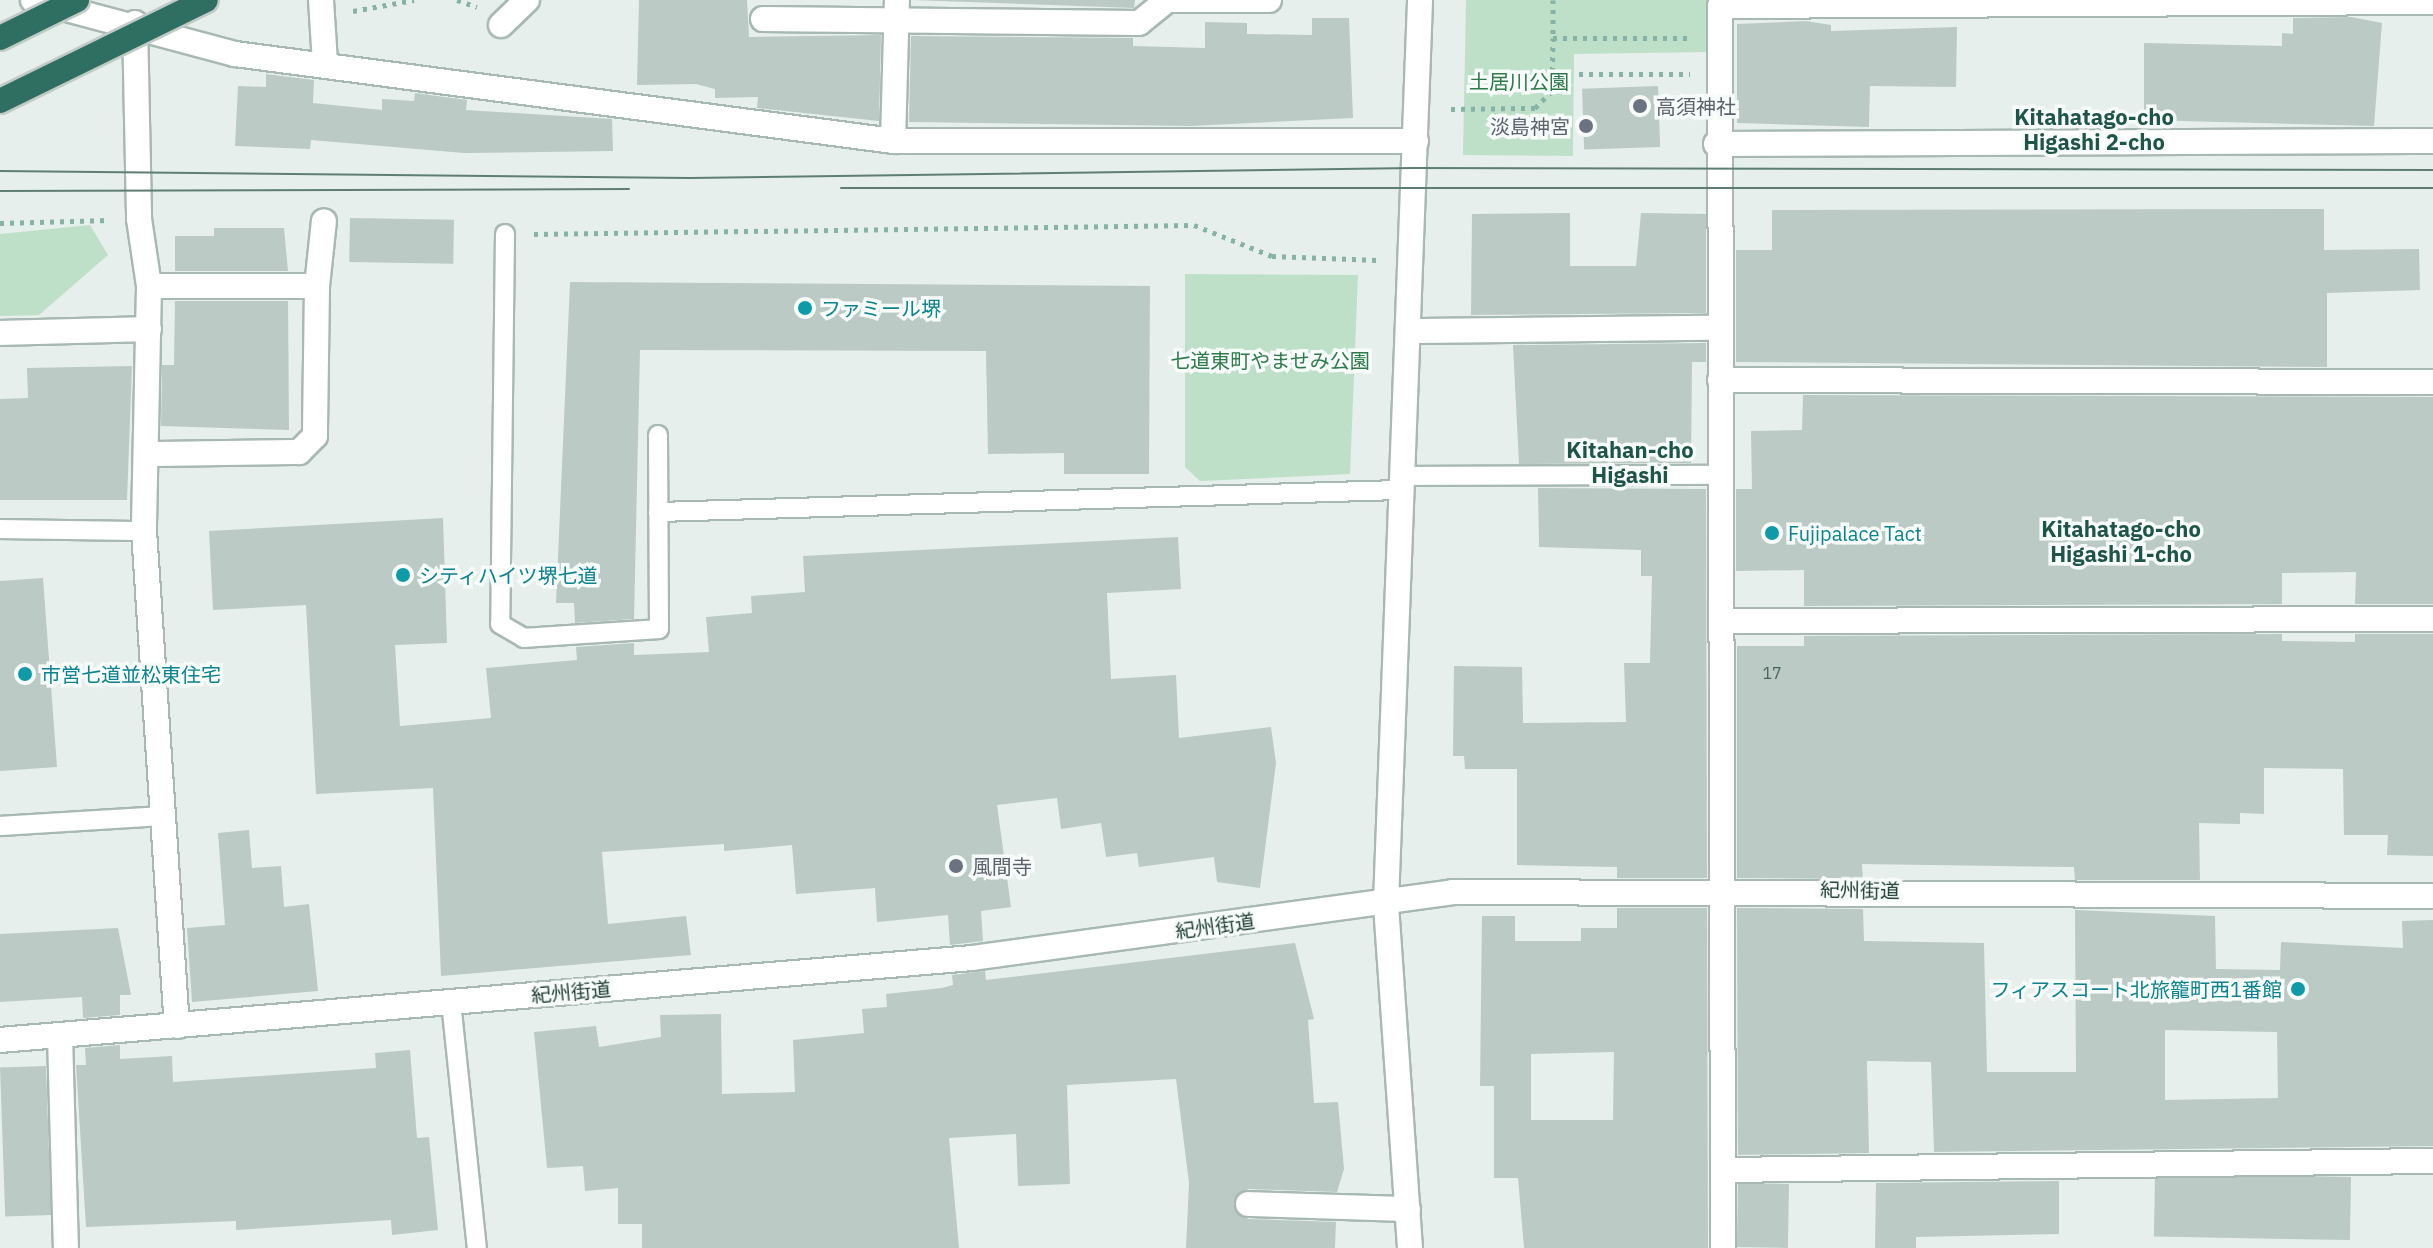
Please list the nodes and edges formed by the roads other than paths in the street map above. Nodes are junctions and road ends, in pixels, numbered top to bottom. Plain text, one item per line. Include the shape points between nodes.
1 (33, 0) edge
2 (77, 0) edge
3 (206, 0) edge
4 (321, 0) edge
5 (527, 0) edge
6 (1269, 0) edge
7 (1420, 0) edge
8 (1164, 1) edge
9 (2433, 2) edge
10 (897, 11) edge
11 (763, 19) dead end
12 (135, 23) junction
13 (501, 25) dead end
14 (0, 38) edge
15 (325, 64) junction
16 (0, 101) edge
17 (893, 141) junction
18 (1416, 141) junction
19 (2433, 141) edge
20 (1716, 144) junction
21 (324, 221) dead end
22 (505, 234) road end
23 (149, 286) junction
24 (317, 286) junction
25 (1720, 328) junction
26 (149, 329) junction
27 (1408, 331) junction
28 (0, 333) edge
29 (1720, 380) junction
30 (2433, 382) edge
31 (658, 435) dead end
32 (151, 454) junction
33 (1720, 475) junction
34 (1402, 483) junction
35 (658, 512) junction
36 (0, 529) edge
37 (144, 531) junction
38 (2433, 619) edge
39 (1721, 621) junction
40 (162, 816) junction
41 (0, 826) edge
42 (1724, 891) junction
43 (2433, 896) edge
44 (1386, 903) junction
45 (451, 1002) junction
46 (177, 1026) junction
47 (60, 1036) junction
48 (0, 1040) edge
49 (2433, 1161) edge
50 (1724, 1170) junction
51 (1248, 1204) dead end
52 (1408, 1209) junction
53 (66, 1248) edge
54 (477, 1248) edge
55 (1410, 1248) edge
56 (1723, 1248) edge

1 - 12 street
2 - 14 highway, bridge
3 - 16 highway, bridge
4 - 15 street
5 - 13 street
6 - 8 street
7 - 18 street
8 - 10 street via 1139,23
9 - 20 street via 1720,6
10 - 11 street
10 - 17 street
12 - 15 street via 235,54
12 - 23 street via 139,219
15 - 17 street
17 - 18 street
18 - 27 street
19 - 20 street
20 - 25 street
21 - 24 street
22 - 35 lane via 500,624 524,638 659,629
23 - 24 street
23 - 26 street
24 - 32 street via 315,436 299,452
25 - 27 street
25 - 29 street
26 - 28 street
26 - 32 street
27 - 34 street
29 - 30 street
29 - 33 street
31 - 35 lane
32 - 37 street
33 - 34 lane
33 - 39 street
34 - 35 lane
34 - 44 street
36 - 37 lane
37 - 40 street
38 - 39 street
39 - 42 street
40 - 41 lane
40 - 46 street
42 - 43 street, 紀州街道
42 - 44 street, 紀州街道 via 1452,892
42 - 50 street
44 - 45 street, 紀州街道 via 972,958
44 - 52 street
45 - 46 street, 紀州街道
45 - 54 lane
46 - 47 street, 紀州街道
47 - 48 street, 紀州街道
47 - 53 street
49 - 50 street
50 - 56 street
51 - 52 street
52 - 55 street

